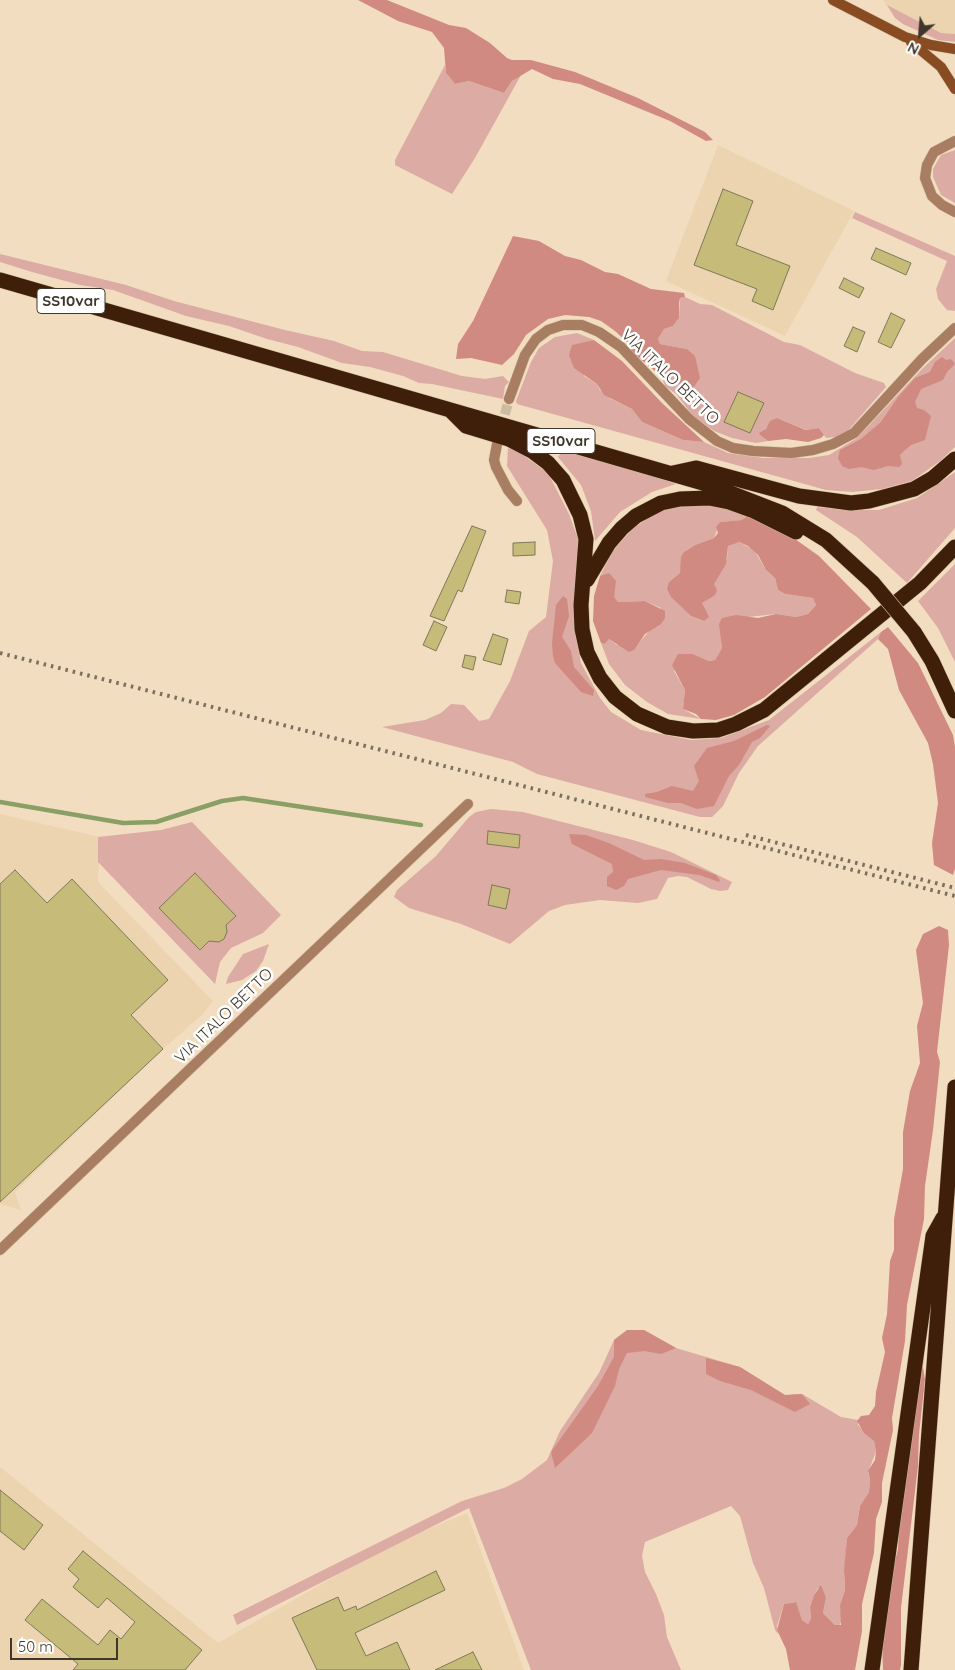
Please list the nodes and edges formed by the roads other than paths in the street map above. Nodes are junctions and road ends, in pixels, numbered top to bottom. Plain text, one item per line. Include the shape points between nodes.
1 (833, 0) edge
2 (904, 37) junction
3 (955, 49) edge
4 (955, 88) edge
5 (955, 141) edge
6 (955, 212) edge
7 (0, 280) edge
8 (955, 328) edge
9 (509, 399) tunnel mouth
10 (450, 410) junction
11 (498, 439) tunnel mouth
12 (955, 459) edge
13 (671, 473) junction
14 (516, 501) dead end
15 (826, 540) junction
16 (955, 546) edge
17 (583, 588) junction
18 (955, 711) edge
19 (468, 804) dead end
20 (955, 1087) edge
21 (950, 1219) edge
22 (0, 1250) edge
23 (872, 1670) edge
24 (911, 1670) edge

1 - 2 main road
2 - 3 main road
2 - 4 main road via 941,67
5 - 6 street via 929,158 925,178 932,196
7 - 10 highway, SS10var
8 - 9 street, VIA ITALO BETTO via 854,432 833,444 813,450 791,453 753,451 733,448 718,441 689,419 621,347 582,325 563,324 536,339 526,355
10 - 13 highway, SS10var
10 - 17 highway via 466,426 509,439 532,451 563,480 580,515 586,539
11 - 14 street via 496,467
12 - 13 highway via 914,489 877,500 851,503 799,496 696,468
13 - 15 highway, SS10var via 756,501
15 - 17 highway via 805,537 729,502 709,498 680,499 662,503 636,516 622,528 600,556
15 - 18 highway, SS10var, bridge via 874,583 914,632 932,661
16 - 17 highway via 920,583 775,702 754,716 718,730 667,727 637,714 615,697 586,652 582,629
19 - 22 street, VIA ITALO BETTO
20 - 21 highway
21 - 23 highway via 933,1236
21 - 24 highway

